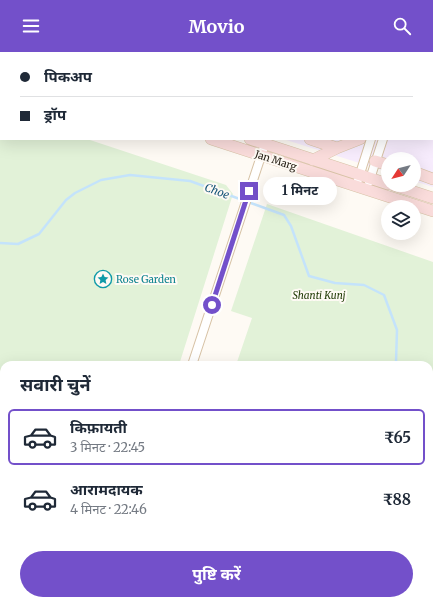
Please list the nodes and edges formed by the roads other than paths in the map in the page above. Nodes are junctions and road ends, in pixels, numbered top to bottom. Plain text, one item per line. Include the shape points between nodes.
1 (214, 140) edge
2 (253, 140) edge
3 (313, 140) edge
4 (357, 140) edge
5 (371, 140) edge
6 (383, 140) edge
7 (265, 144) junction
8 (336, 148) junction
9 (261, 155) junction
10 (313, 160) junction
11 (376, 161) junction
12 (381, 163) edge
13 (421, 175) edge
14 (365, 176) junction
15 (433, 179) edge
16 (381, 182) edge
17 (361, 188) junction
18 (415, 192) edge
19 (433, 198) edge
20 (433, 211) edge
21 (193, 361) edge

1 - 9 main road, Jan Marg
2 - 7 main road, Jan Marg
3 - 8 main road
4 - 8 main road
5 - 14 street
6 - 11 street
7 - 9 street
7 - 10 main road, Jan Marg
8 - 10 main road
9 - 17 main road, Jan Marg
9 - 21 street
10 - 14 main road, Jan Marg
11 - 12 main road
11 - 14 street
13 - 15 main road
14 - 16 main road, Jan Marg
14 - 17 street
17 - 20 main road, Jan Marg
18 - 19 main road

